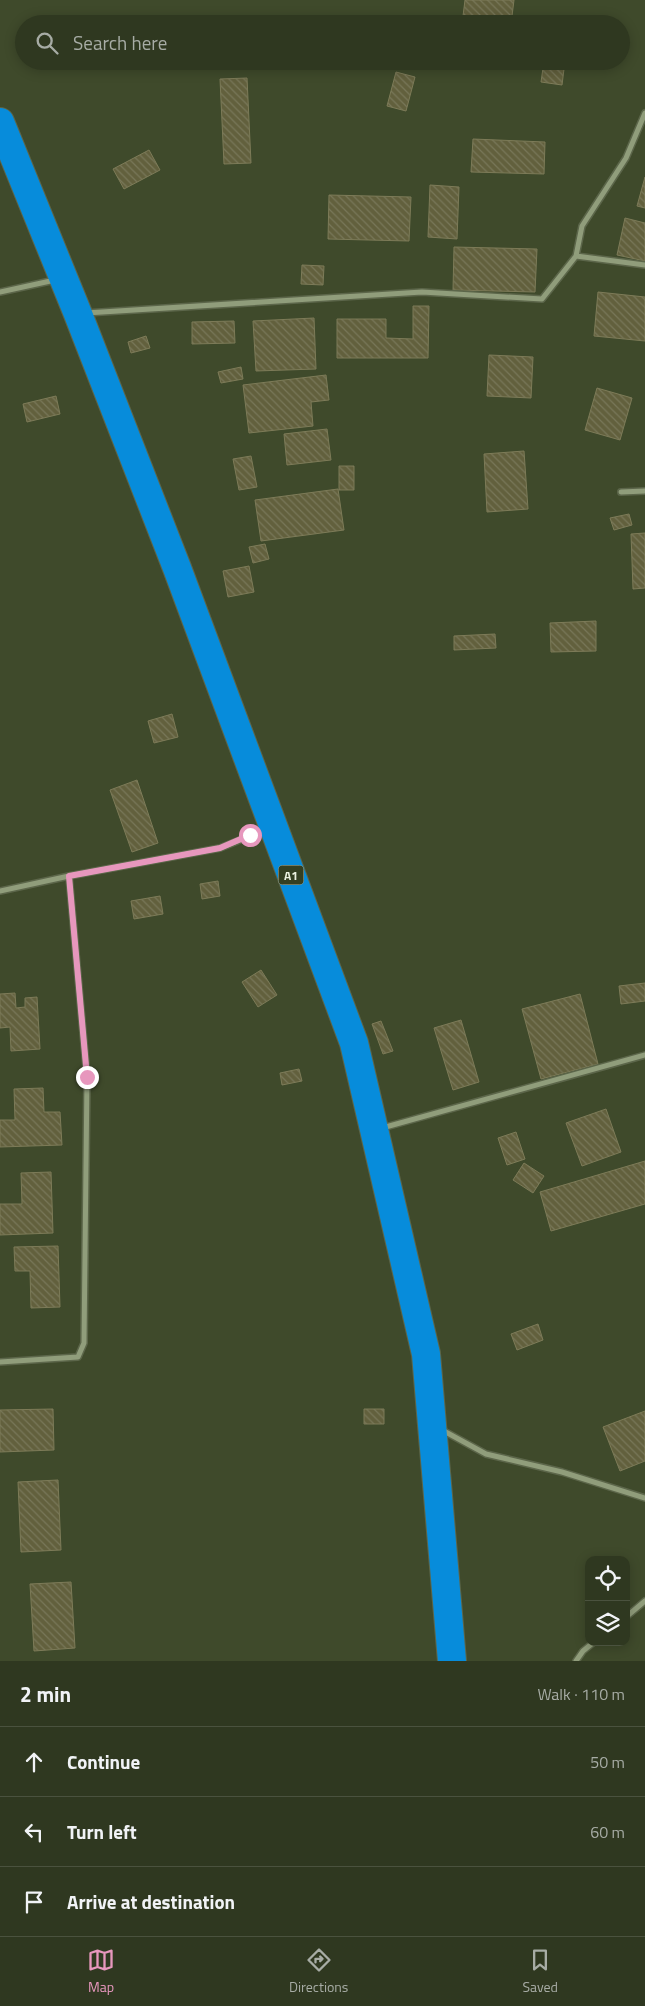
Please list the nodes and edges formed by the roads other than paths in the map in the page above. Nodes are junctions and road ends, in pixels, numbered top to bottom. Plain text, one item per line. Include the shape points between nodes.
1 (645, 113) edge
2 (0, 122) edge
3 (576, 256) junction
4 (645, 265) edge
5 (63, 278) junction
6 (0, 292) edge
7 (78, 314) junction
8 (645, 491) edge
9 (621, 492) dead end
10 (274, 827) junction
11 (69, 876) junction
12 (0, 891) edge
13 (645, 1055) edge
14 (374, 1130) junction
15 (0, 1362) edge
16 (432, 1425) junction
17 (645, 1498) edge
18 (645, 1602) edge
19 (630, 1613) edge
20 (589, 1646) edge
21 (452, 1661) edge
22 (576, 1661) edge

1 - 3 street via 626,158 582,226
2 - 5 highway, A1
3 - 4 street
3 - 7 street via 542,299 422,292
5 - 6 street
5 - 7 highway, A1
7 - 10 highway, A1
8 - 9 street
10 - 11 street via 220,848
10 - 14 highway, A1 via 354,1043
11 - 12 street
11 - 15 street via 87,1077 84,1343 78,1358
13 - 14 street
14 - 16 highway, A1 via 426,1354
16 - 17 street via 486,1454 562,1472
16 - 21 highway, A1
18 - 19 street
20 - 22 street

